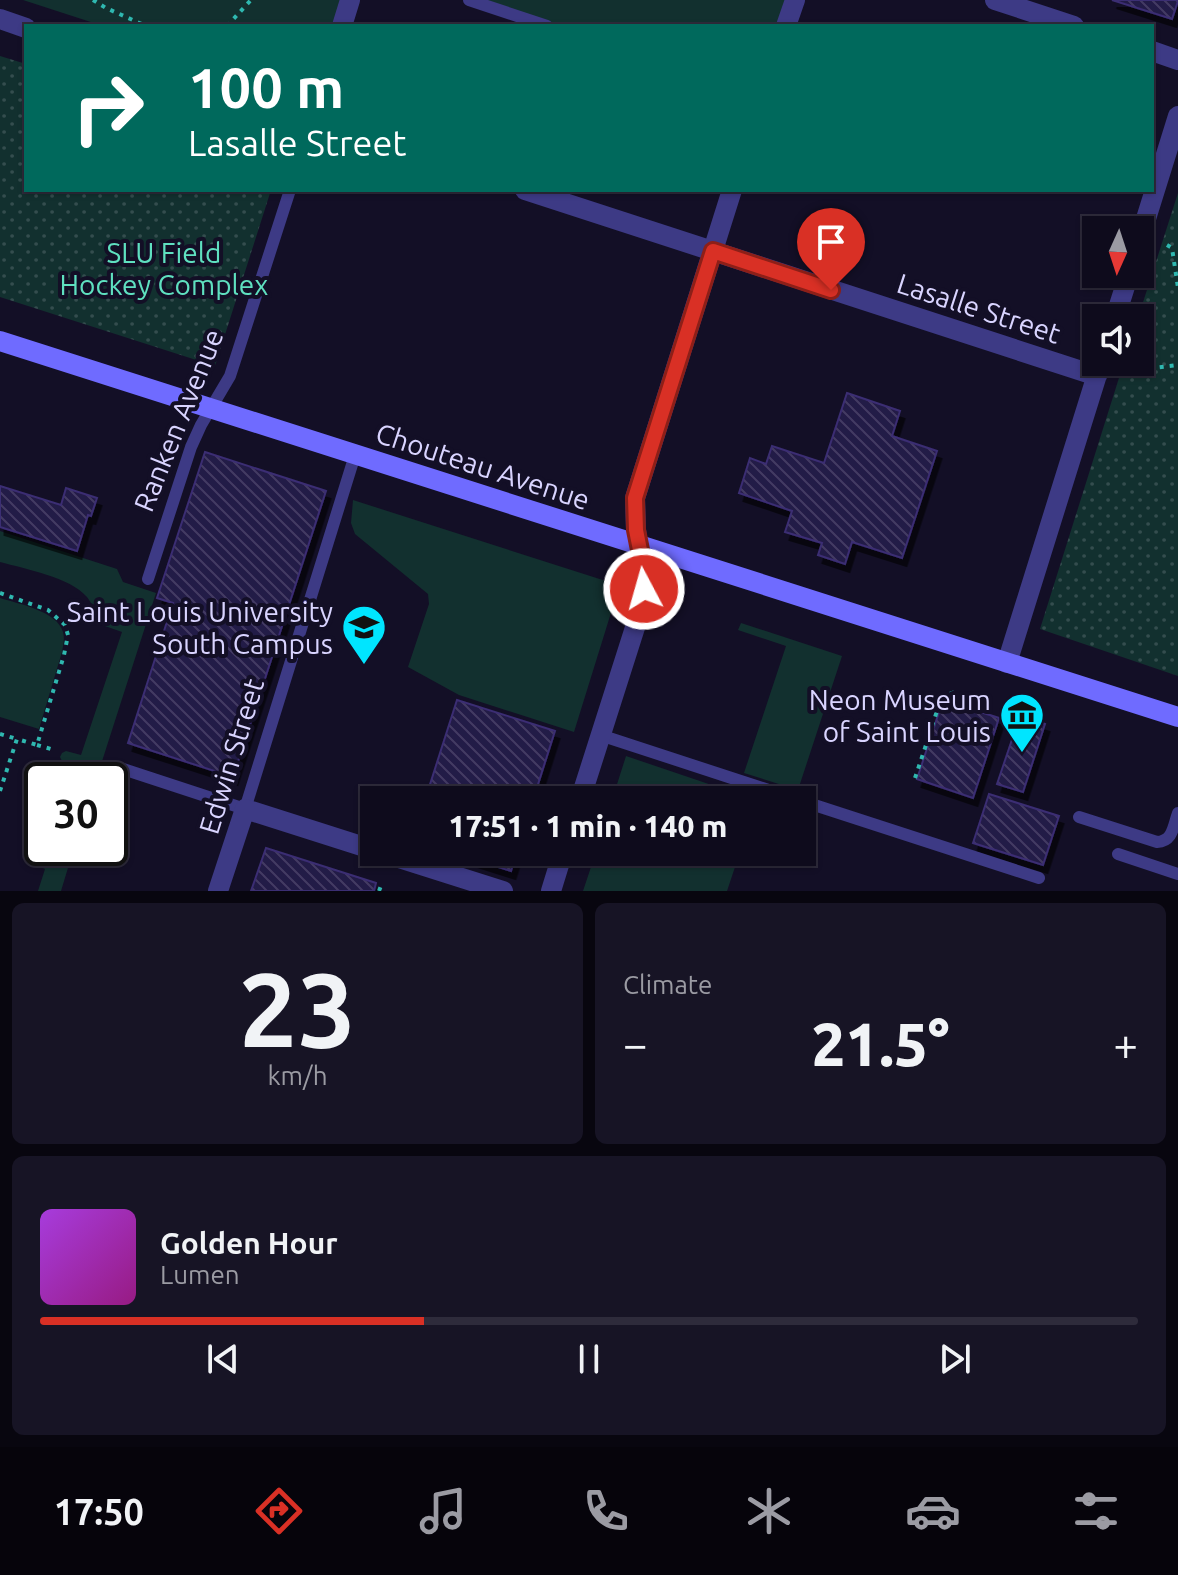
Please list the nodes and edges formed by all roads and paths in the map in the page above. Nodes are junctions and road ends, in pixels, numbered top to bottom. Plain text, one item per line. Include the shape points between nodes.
1 (93, 0) edge
2 (251, 0) edge
3 (350, 0) edge
4 (469, 0) edge
5 (795, 0) edge
6 (995, 0) edge
7 (0, 19) edge
8 (142, 24) edge
9 (229, 24) edge
10 (343, 24) edge
11 (541, 24) edge
12 (787, 24) edge
13 (1068, 24) edge
14 (24, 27) edge
15 (1154, 52) edge
16 (1178, 60) edge
17 (1178, 116) edge
18 (289, 192) edge
19 (531, 192) edge
20 (731, 192) edge
21 (1147, 216) edge
22 (1167, 245) dead end
23 (713, 251) junction
24 (1178, 288) edge
25 (0, 341) edge
26 (1082, 364) edge
27 (1178, 365) edge
28 (1154, 368) edge
29 (1097, 376) edge
30 (212, 409) junction
31 (355, 455) junction
32 (639, 545) junction
33 (148, 579) dead end
34 (0, 593) edge
35 (1007, 663) junction
36 (959, 691) dead end
37 (1178, 717) edge
38 (0, 734) edge
39 (600, 735) junction
40 (17, 739) junction
41 (37, 745) junction
42 (51, 749) dead end
43 (128, 771) edge
44 (915, 778) dead end
45 (584, 786) edge
46 (758, 786) edge
47 (0, 791) edge
48 (816, 805) edge
49 (245, 809) junction
50 (1178, 813) edge
51 (1079, 817) dead end
52 (360, 846) edge
53 (1118, 854) dead end
54 (424, 866) edge
55 (559, 866) edge
56 (1178, 874) edge
57 (1039, 878) dead end
58 (382, 883) dead end
59 (218, 891) edge
60 (379, 891) edge
61 (503, 891) edge
62 (551, 891) edge

1 - 8 path
2 - 9 path
3 - 10 street
4 - 11 lane
5 - 12 street
6 - 13 street
7 - 14 street
15 - 16 street
17 - 21 street
18 - 30 lane, Ranken Avenue via 230,376
19 - 23 street, Lasalle Street
20 - 23 street
22 - 24 path via 1172,248
23 - 26 street, Lasalle Street
23 - 32 street via 635,498
25 - 30 main road, Chouteau Avenue
27 - 28 path
29 - 35 street
30 - 31 main road, Chouteau Avenue
30 - 33 lane, Ranken Avenue via 191,447
31 - 32 main road, Chouteau Avenue
31 - 49 lane, Edwin Street
32 - 35 main road, Chouteau Avenue
32 - 39 street via 641,607
34 - 41 path via 48,610 68,635
35 - 37 main road, Chouteau Avenue
36 - 44 path via 942,696
38 - 40 path
39 - 45 street
39 - 46 lane
40 - 41 path
40 - 47 path
41 - 42 path
43 - 49 lane
48 - 57 lane
49 - 52 street
49 - 59 street, Edwin Street
50 - 51 lane via 1170,836 1157,842
53 - 56 lane
54 - 61 street
55 - 62 street
58 - 60 path

